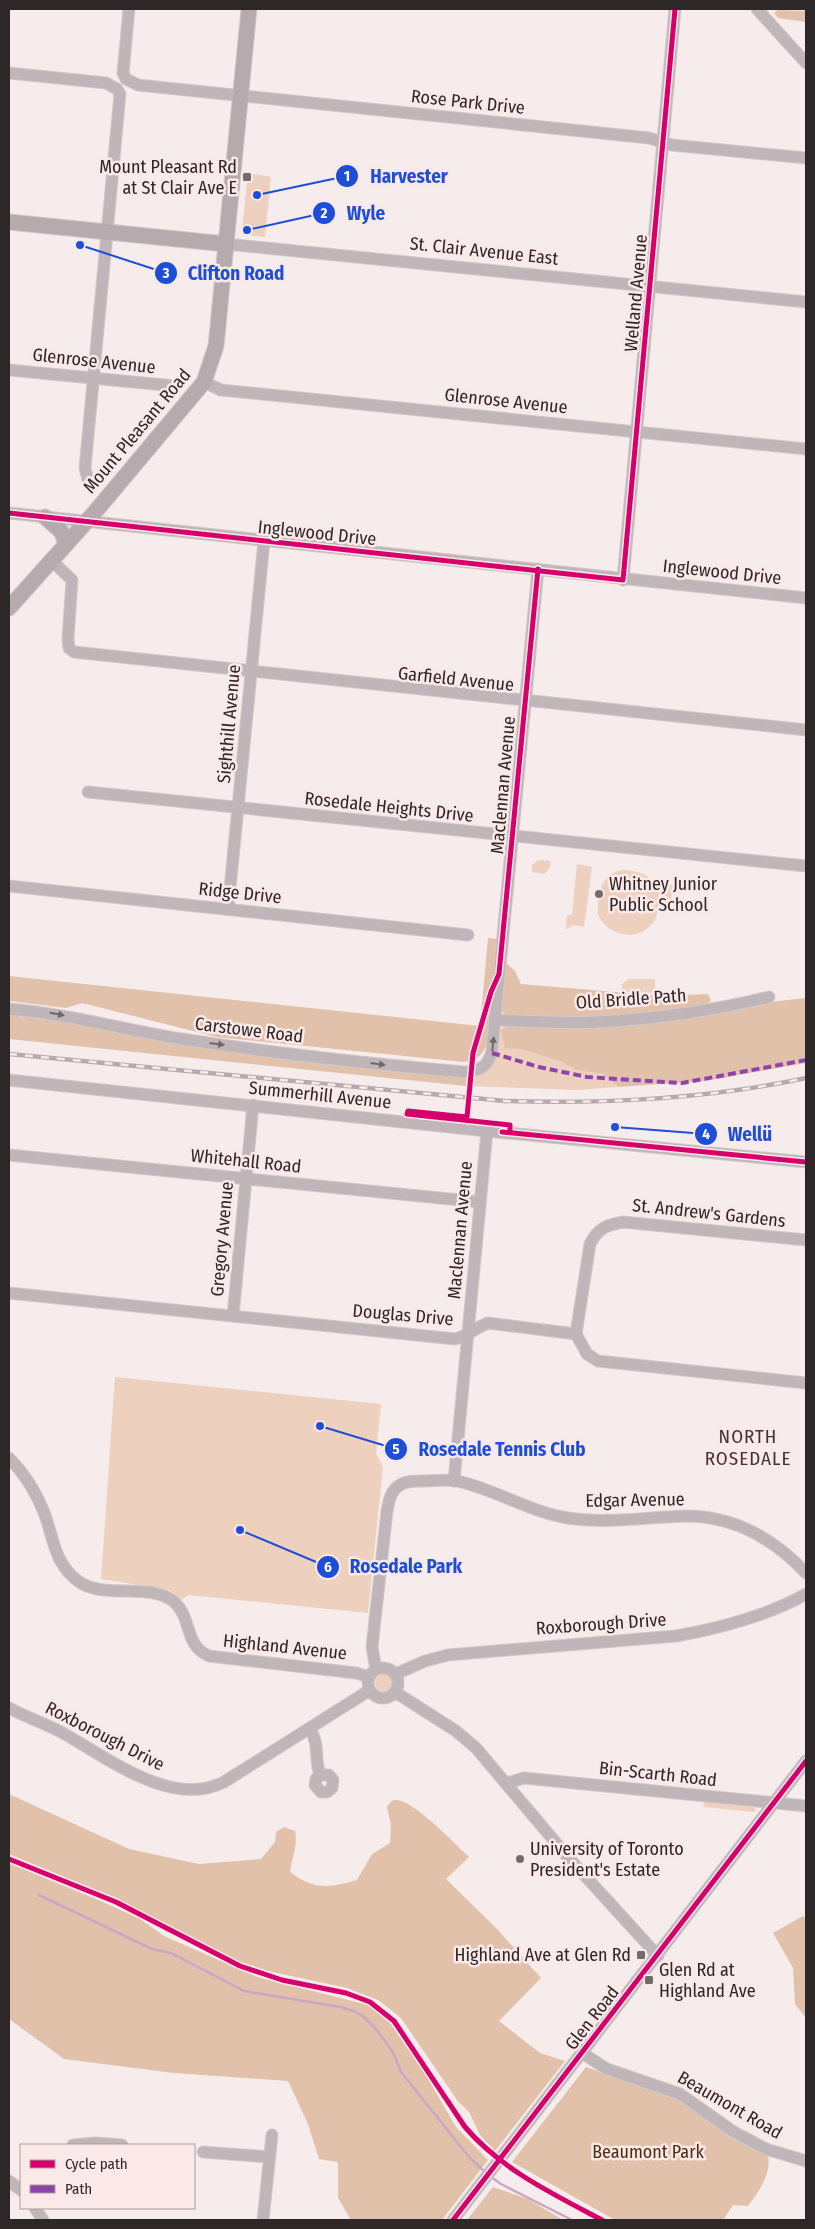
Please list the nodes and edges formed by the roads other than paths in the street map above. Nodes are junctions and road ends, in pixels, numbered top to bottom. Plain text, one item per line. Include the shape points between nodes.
1 (129, 9) edge
2 (249, 9) edge
3 (675, 9) edge
4 (757, 9) edge
5 (806, 63) edge
6 (9, 73) edge
7 (240, 97) junction
8 (663, 141) junction
9 (806, 158) edge
10 (9, 222) edge
11 (107, 232) junction
12 (226, 244) junction
13 (650, 286) junction
14 (806, 302) edge
15 (9, 370) edge
16 (93, 378) junction
17 (204, 382) junction
18 (175, 386) dead end
19 (637, 432) junction
20 (806, 449) edge
21 (88, 480) dead end
22 (9, 513) edge
23 (46, 517) junction
24 (87, 520) junction
25 (264, 542) junction
26 (66, 543) junction
27 (51, 560) junction
28 (538, 569) junction
29 (623, 580) junction
30 (806, 598) edge
31 (9, 608) edge
32 (251, 671) junction
33 (524, 700) junction
34 (806, 730) edge
35 (88, 792) dead end
36 (238, 809) junction
37 (512, 837) junction
38 (806, 864) edge
39 (9, 886) edge
40 (228, 909) junction
41 (468, 935) dead end
42 (769, 997) dead end
43 (9, 1009) edge
44 (495, 1020) junction
45 (486, 1066) joint
46 (9, 1080) edge
47 (253, 1105) junction
48 (487, 1131) junction
49 (9, 1155) edge
50 (806, 1162) edge
51 (246, 1179) junction
52 (480, 1202) junction
53 (806, 1240) edge
54 (9, 1293) edge
55 (233, 1316) junction
56 (576, 1334) junction
57 (468, 1336) junction
58 (806, 1383) edge
59 (9, 1458) edge
60 (454, 1481) junction
61 (806, 1573) edge
62 (806, 1594) edge
63 (372, 1673) junction
64 (396, 1674) junction
65 (370, 1690) junction
66 (395, 1692) junction
67 (9, 1708) edge
68 (310, 1730) junction
69 (806, 1760) edge
70 (320, 1775) dead end
71 (507, 1783) junction
72 (775, 1804) junction
73 (806, 1806) edge
74 (658, 1956) junction
75 (582, 2053) junction
76 (272, 2135) dead end
77 (203, 2152) dead end
78 (270, 2157) junction
79 (806, 2161) edge
80 (9, 2180) edge
81 (20, 2188) edge
82 (36, 2209) edge
83 (43, 2220) edge
84 (263, 2220) edge
85 (454, 2220) edge

1 - 7 street, Rose Park Drive via 123,67 126,79 138,85
2 - 7 main road, Mount Pleasant Road
3 - 8 street, Welland Avenue
4 - 5 street
6 - 11 street via 106,83 117,89 120,100
7 - 8 street, Rose Park Drive
7 - 12 main road, Mount Pleasant Road
8 - 9 street, Rose Park Drive
8 - 13 street, Welland Avenue
10 - 11 main road, St. Clair Avenue East
11 - 12 main road, St. Clair Avenue East
11 - 16 street
12 - 13 street, St. Clair Avenue East
12 - 17 main road, Mount Pleasant Road via 216,346
13 - 14 street, St. Clair Avenue East
13 - 19 street, Welland Avenue
15 - 16 street, Glenrose Avenue
16 - 18 street, Glenrose Avenue
16 - 21 street via 85,468
17 - 19 street, Glenrose Avenue via 221,390
17 - 24 main road, Mount Pleasant Road
19 - 20 street, Glenrose Avenue
19 - 29 street, Welland Avenue
22 - 23 street, Inglewood Drive
23 - 24 street, Inglewood Drive
23 - 26 main road via 61,531
24 - 25 street, Inglewood Drive
24 - 26 main road, Mount Pleasant Road
25 - 28 street, Inglewood Drive
25 - 32 street, Sighthill Avenue
26 - 27 main road, Mount Pleasant Road
27 - 31 main road, Mount Pleasant Road
27 - 32 street, Garfield Avenue via 72,580 68,639 69,648 74,652
28 - 29 street, Inglewood Drive
28 - 33 street, Maclennan Avenue
29 - 30 street, Inglewood Drive
32 - 33 street, Garfield Avenue
32 - 36 street, Sighthill Avenue
33 - 34 street, Garfield Avenue
33 - 37 street, Maclennan Avenue
35 - 36 street, Rosedale Heights Drive
36 - 37 street, Rosedale Heights Drive
36 - 40 street, Sighthill Avenue
37 - 38 street, Rosedale Heights Drive
37 - 44 street, Maclennan Avenue
39 - 40 street, Ridge Drive
40 - 41 street, Ridge Drive
42 - 44 street, Old Bridle Path via 716,1010 663,1017 596,1022
43 -> 45 street, Carstowe Road via 52,1013 187,1040 385,1065 464,1072 475,1072
45 -> 44 street, Maclennan Avenue via 490,1061
46 - 47 street, Summerhill Avenue
47 - 48 street, Summerhill Avenue
47 - 51 street, Gregory Avenue
48 - 50 street, Summerhill Avenue
48 - 52 street, Maclennan Avenue
49 - 51 street, Whitehall Road
51 - 52 street, Whitehall Road
51 - 55 street, Gregory Avenue
52 - 57 street, Maclennan Avenue
53 - 56 street, St. Andrew's Gardens via 623,1222 606,1225 595,1234 590,1244
54 - 55 street, Douglas Drive
55 - 57 street, Douglas Drive via 424,1337 455,1339
56 - 57 street, Douglas Drive via 488,1323
56 - 58 street via 587,1354 598,1361
57 - 60 street, Maclennan Avenue
59 - 63 street, Highland Avenue via 38,1500 59,1562 81,1583 169,1598 183,1613 194,1646 209,1656
60 - 61 street, Edgar Avenue via 478,1486 544,1513 574,1519 687,1516 725,1522 772,1542
60 - 63 street, Edgar Avenue via 406,1482 393,1490 389,1500 372,1647
62 - 64 street, Roxborough Drive via 748,1619 686,1634 448,1655
63 - 64 street via 389,1668
63 - 65 street
64 - 66 street via 398,1684
65 - 66 street via 382,1698
65 - 68 street, Roxborough Drive
66 - 71 street via 467,1739
67 - 68 street, Roxborough Drive via 136,1774 183,1790 204,1790 218,1785
68 - 70 street via 317,1740
69 - 72 street, Glen Road
71 - 72 street, Bin-Scarth Road via 524,1778
71 - 74 street via 567,1856
72 - 73 street, Bin-Scarth Road
72 - 74 street, Glen Road
74 - 75 street, Glen Road
75 - 79 street, Beaumont Road via 607,2069 680,2094 734,2132 766,2149
75 - 85 street, Glen Road
76 - 78 street
77 - 78 street
78 - 84 street
80 - 81 street
82 - 83 street

